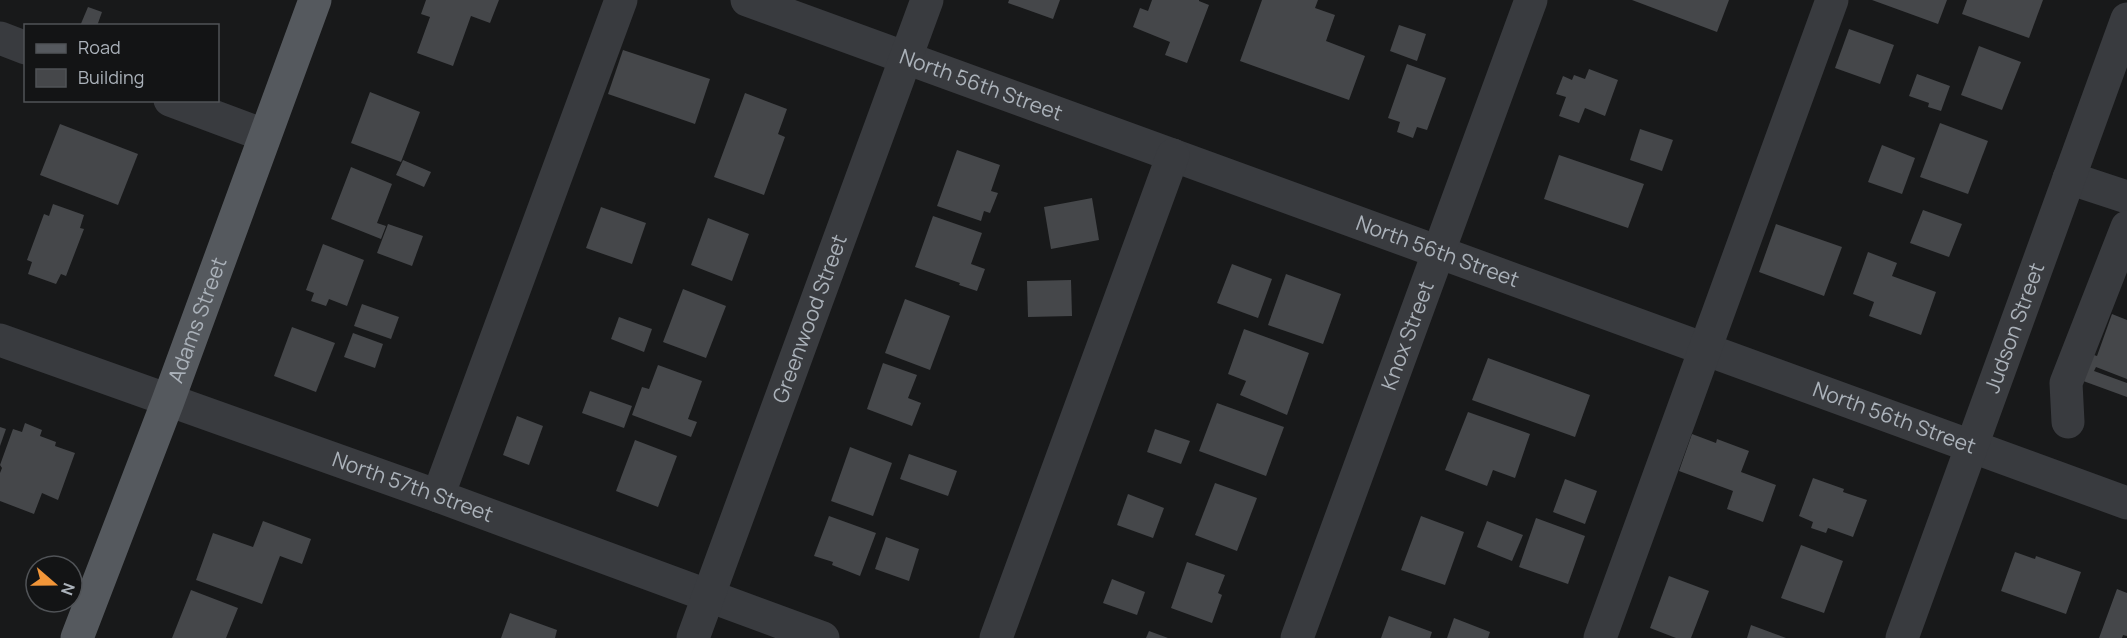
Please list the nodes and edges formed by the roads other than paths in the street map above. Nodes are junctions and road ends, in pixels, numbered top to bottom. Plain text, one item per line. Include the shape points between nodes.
1 (315, 0) edge
2 (621, 0) edge
3 (747, 0) edge
4 (927, 0) edge
5 (1531, 0) edge
6 (1832, 0) edge
7 (2127, 19) edge
8 (0, 38) edge
9 (24, 47) edge
10 (906, 58) junction
11 (175, 102) edge
12 (264, 135) junction
13 (1173, 155) junction
14 (2069, 178) junction
15 (2127, 198) edge
16 (2127, 227) edge
17 (1438, 252) junction
18 (0, 340) edge
19 (1704, 349) junction
20 (168, 401) junction
21 (2068, 422) dead end
22 (1971, 446) junction
23 (438, 496) junction
24 (2127, 503) edge
25 (708, 596) junction
26 (77, 638) edge
27 (693, 638) edge
28 (823, 638) edge
29 (996, 638) edge
30 (1298, 638) edge
31 (1600, 638) edge
32 (1902, 638) edge

1 - 12 main road, Adams Street
2 - 23 street
3 - 10 street, North 56th Street
4 - 10 street, Greenwood Street
5 - 17 street, Knox Street
6 - 19 street
7 - 14 street, Judson Street
8 - 9 street
10 - 13 street, North 56th Street
10 - 25 street, Greenwood Street
11 - 12 street
12 - 20 main road, Adams Street
13 - 17 street, North 56th Street
13 - 29 street
14 - 15 street
14 - 22 street, Judson Street
16 - 21 street via 2066,383
17 - 19 street, North 56th Street
17 - 30 street, Knox Street
18 - 20 street, North 57th Street
19 - 22 street, North 56th Street
19 - 31 street
20 - 23 street, North 57th Street
20 - 26 main road, Adams Street
22 - 24 street, North 56th Street
22 - 32 street, Judson Street
23 - 25 street, North 57th Street
25 - 27 street, Greenwood Street
25 - 28 street, North 57th Street

